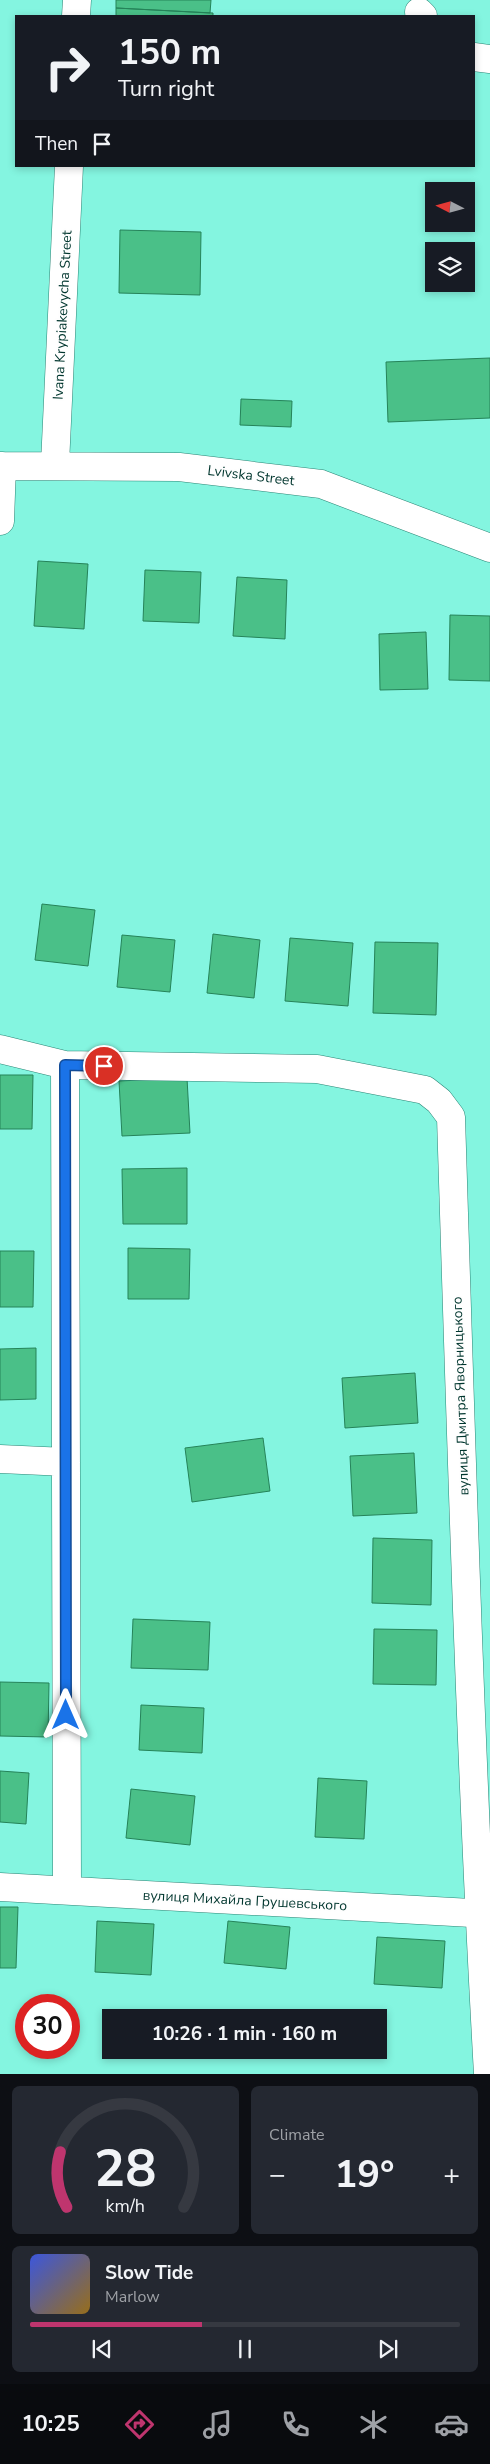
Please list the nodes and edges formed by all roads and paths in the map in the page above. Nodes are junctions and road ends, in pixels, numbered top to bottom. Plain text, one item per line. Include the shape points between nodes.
1 (77, 0) edge
2 (76, 15) edge
3 (475, 57) edge
4 (490, 59) edge
5 (69, 167) edge
6 (56, 464) junction
7 (1, 466) edge
8 (0, 521) edge
9 (490, 548) edge
10 (0, 1049) edge
11 (65, 1065) junction
12 (0, 1460) edge
13 (66, 1462) junction
14 (0, 1887) edge
15 (67, 1890) junction
16 (484, 1914) edge
17 (488, 2074) edge

1 - 2 street
3 - 4 street
5 - 6 street, Ivana Krypiakevycha Street
6 - 7 street, Lvivska Street
6 - 9 street, Lvivska Street via 179,467 321,484
7 - 8 street
10 - 11 street, вулиця Дмитра Яворницького
11 - 13 street
11 - 16 street, вулиця Дмитра Яворницького via 317,1069 425,1090 451,1117
12 - 13 street
13 - 15 street
14 - 15 street, вулиця Михайла Грушевського
15 - 16 street, вулиця Михайла Грушевського
16 - 17 street, вулиця Дмитра Яворницького

